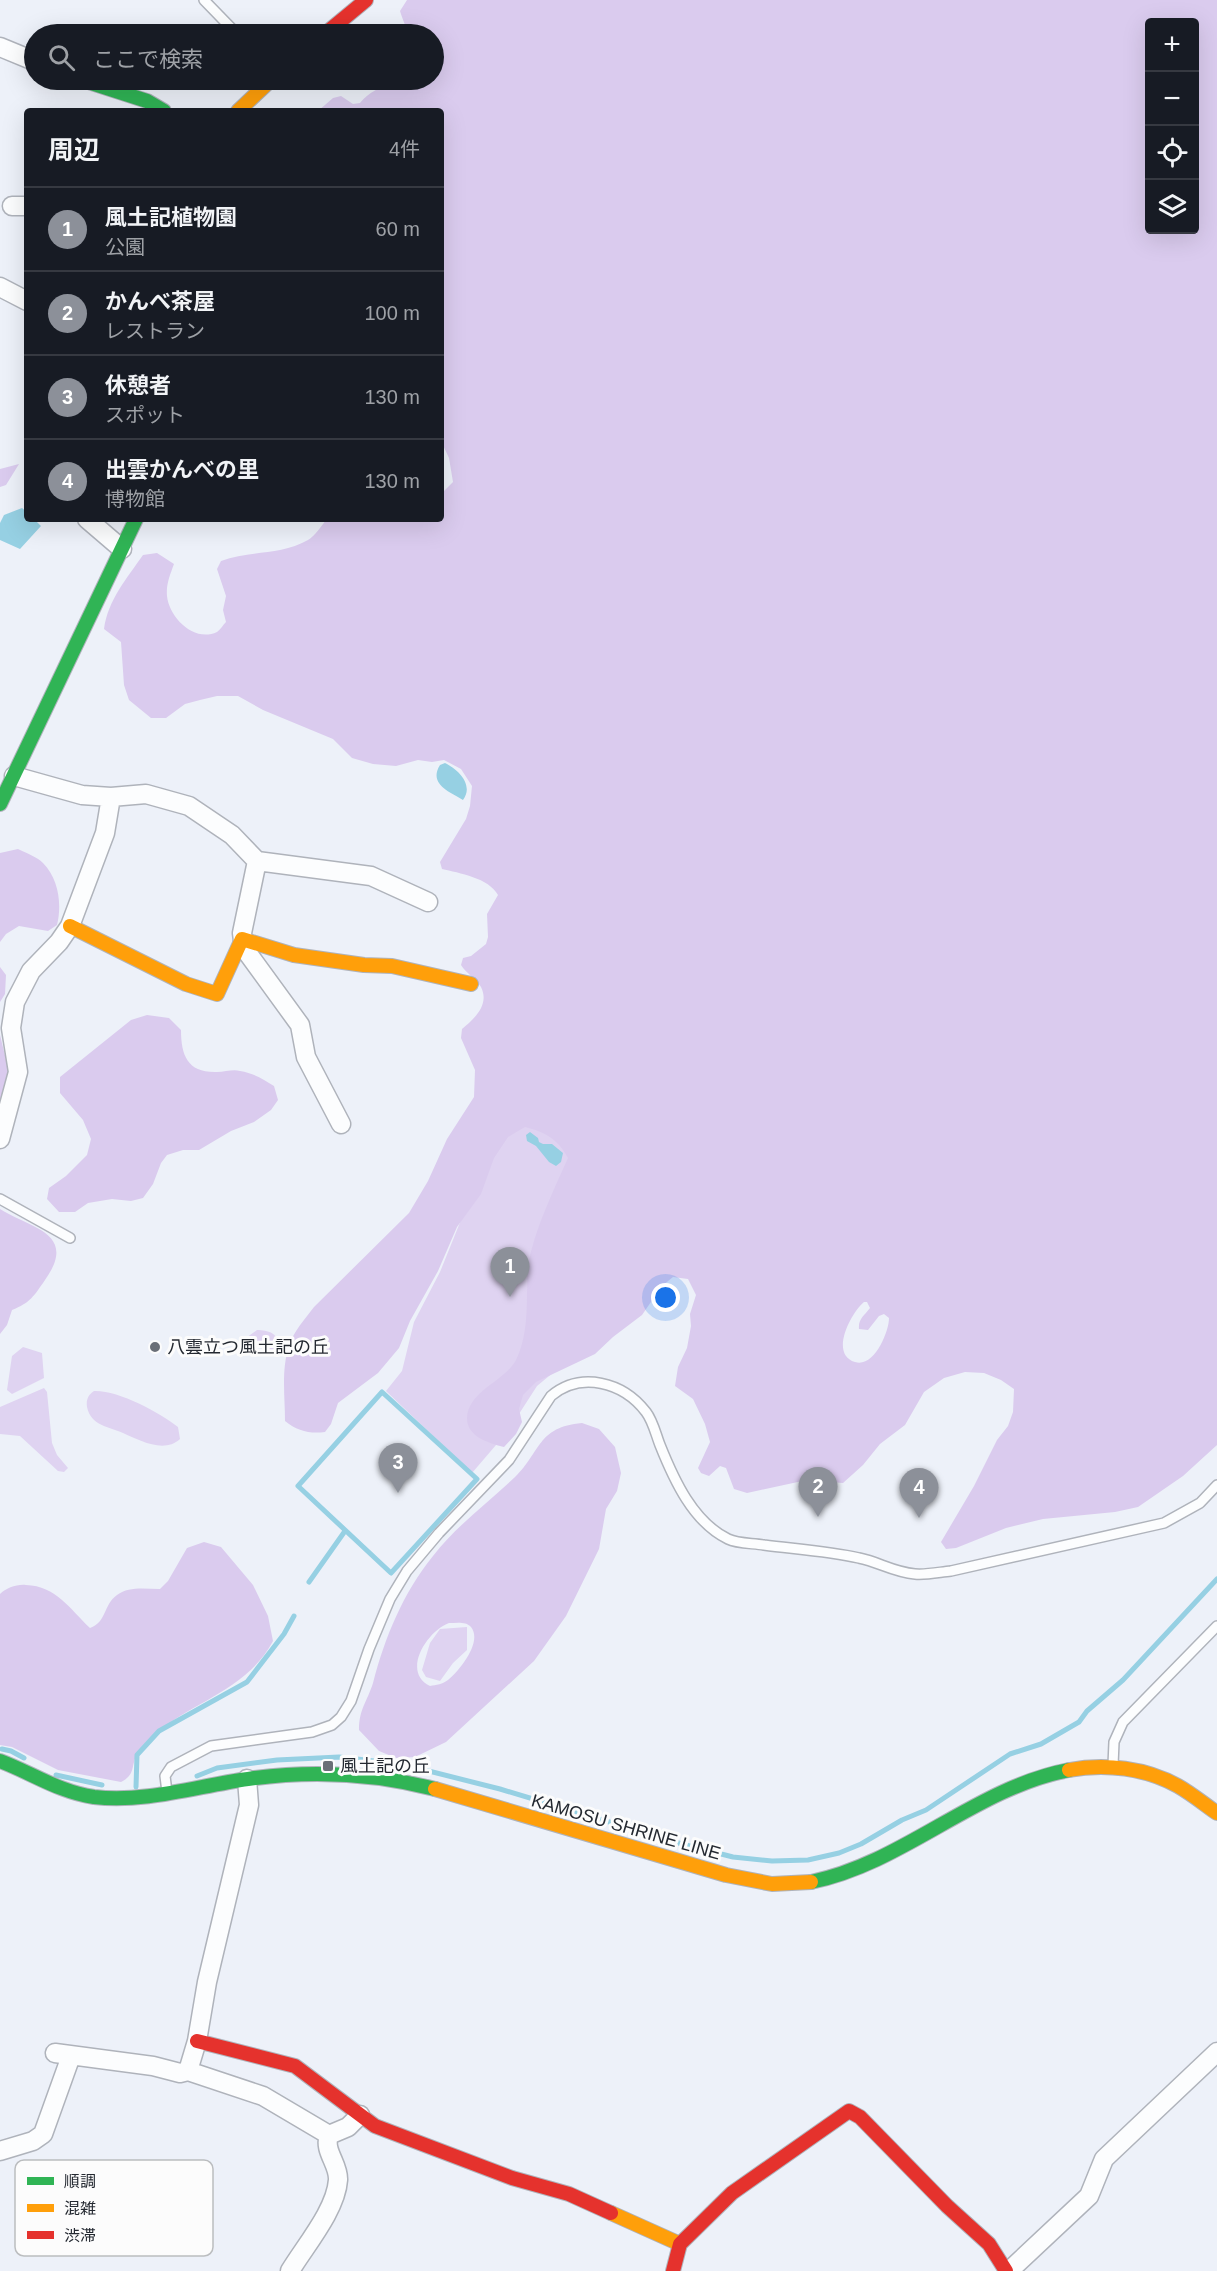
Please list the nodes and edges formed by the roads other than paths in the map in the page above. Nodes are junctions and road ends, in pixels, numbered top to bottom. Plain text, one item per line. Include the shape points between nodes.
1 (204, 0) edge
2 (366, 0) edge
3 (227, 24) edge
4 (337, 24) edge
5 (0, 47) edge
6 (24, 57) edge
7 (113, 90) edge
8 (260, 90) edge
9 (159, 108) edge
10 (241, 108) edge
11 (0, 287) edge
12 (24, 299) edge
13 (90, 522) edge
14 (135, 522) edge
15 (122, 549) junction
16 (8, 781) edge
17 (111, 797) junction
18 (0, 804) edge
19 (257, 861) junction
20 (428, 902) dead end
21 (70, 926) junction
22 (242, 939) junction
23 (471, 984) dead end
24 (341, 1124) dead end
25 (0, 1139) edge
26 (0, 1199) edge
27 (70, 1238) dead end
28 (1217, 1485) edge
29 (1217, 1626) edge
30 (0, 1761) edge
31 (1113, 1765) junction
32 (247, 1779) junction
33 (167, 1794) junction
34 (1217, 1813) edge
35 (197, 2041) junction
36 (1217, 2052) edge
37 (188, 2071) junction
38 (360, 2115) junction
39 (329, 2135) junction
40 (0, 2151) edge
41 (680, 2244) junction
42 (290, 2271) edge
43 (673, 2271) edge
44 (1007, 2271) edge

1 - 3 lane
2 - 4 main road
5 - 6 street
7 - 9 main road
8 - 10 main road
11 - 12 street
13 - 15 street
14 - 15 main road
15 - 16 main road
16 - 17 street
16 - 18 main road
17 - 19 street via 146,794 189,806 232,835
17 - 21 street via 105,833
19 - 20 street via 371,876
19 - 22 street
21 - 22 main road via 186,984 217,994
21 - 25 street via 31,972 15,1002 12,1028 18,1072
22 - 23 main road via 294,956 392,966
22 - 24 street via 244,948 300,1025 306,1057
26 - 27 lane
28 - 33 lane via 1200,1503 1164,1523 951,1570 917,1574 893,1571 860,1558 730,1540 693,1509 672,1472 648,1413 632,1397 600,1382 573,1384 551,1396 509,1460 407,1571 390,1599 351,1701 341,1717 312,1732 211,1746 171,1767 165,1776
29 - 31 lane via 1123,1722 1114,1742
30 - 33 main road, KAMOSU SHRINE LINE via 74,1793 118,1799
31 - 32 main road, KAMOSU SHRINE LINE via 1084,1766 1016,1784 912,1843 843,1874 778,1885 754,1883 699,1868 394,1780 336,1773
31 - 34 main road, KAMOSU SHRINE LINE via 1166,1780
32 - 33 main road, KAMOSU SHRINE LINE
32 - 35 street via 249,1805
35 - 37 street
35 - 38 main road via 295,2066
36 - 44 street via 1104,2159 1089,2196
37 - 39 street via 263,2096
37 - 40 street via 63,2055 43,2134
38 - 39 street via 348,2127
38 - 41 main road via 375,2126 512,2178 569,2194
39 - 42 street via 328,2149 338,2178 330,2207
41 - 43 main road
41 - 44 main road via 732,2193 849,2111 860,2117 989,2244

